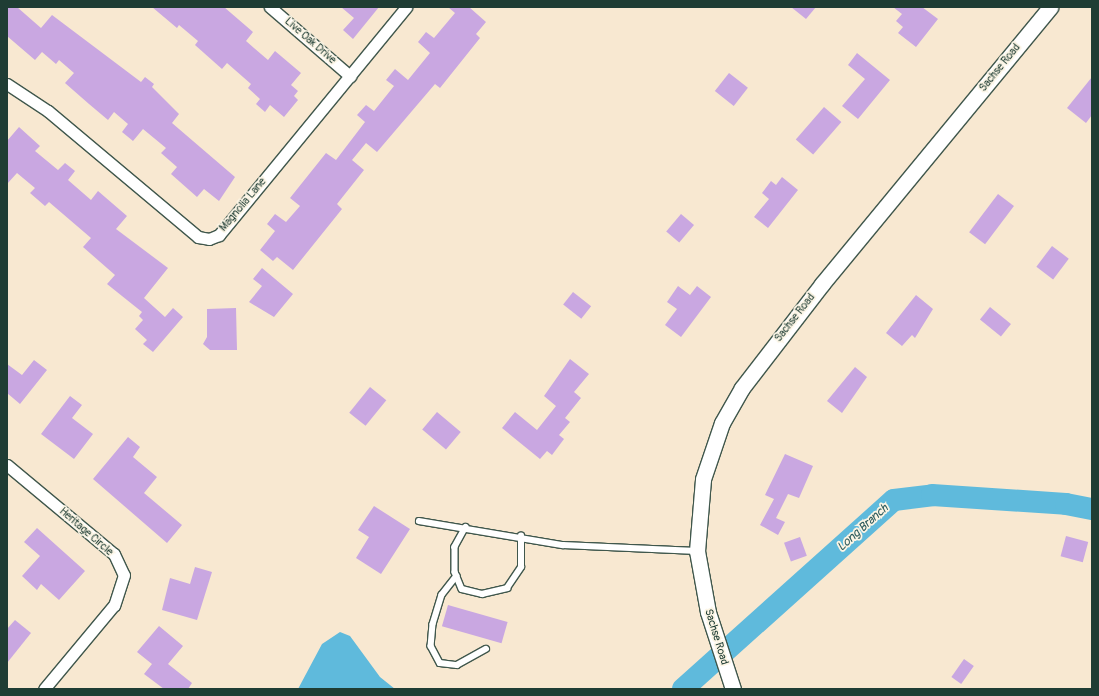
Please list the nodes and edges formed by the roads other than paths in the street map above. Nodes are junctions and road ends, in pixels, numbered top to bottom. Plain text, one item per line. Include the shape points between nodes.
1 (270, 7) edge
2 (406, 7) edge
3 (1049, 7) edge
4 (350, 76) junction
5 (7, 84) edge
6 (7, 465) edge
7 (419, 521) dead end
8 (466, 526) junction
9 (521, 536) junction
10 (697, 551) junction
11 (457, 576) junction
12 (486, 649) dead end
13 (44, 689) edge
14 (733, 689) edge

1 - 4 street, Live Oak Drive
2 - 4 street, Magnolia Lane
3 - 10 main road, Sachse Road via 825,280 742,388 722,423 703,479
4 - 5 street, Magnolia Lane via 219,235 209,239 198,237 48,111
6 - 13 street, Heritage Circle via 114,554 124,575 114,605
7 - 8 lane
8 - 9 lane
8 - 11 lane via 455,547
9 - 10 lane via 562,544
9 - 11 lane via 521,567 507,588 482,594 462,589
10 - 14 main road, Sachse Road via 712,625
11 - 12 lane via 442,595 433,624 432,646 440,663 457,664

